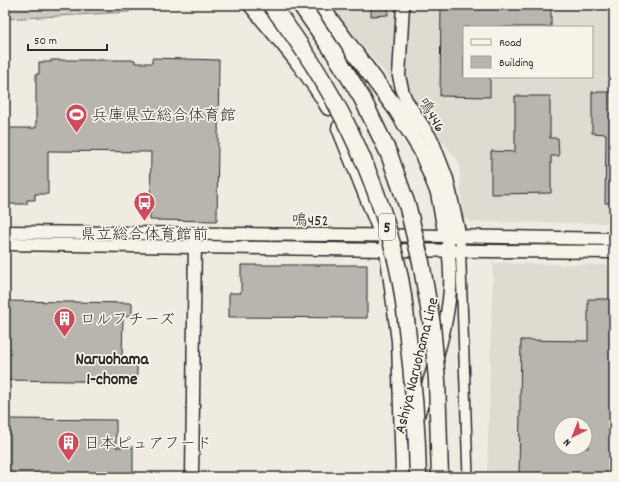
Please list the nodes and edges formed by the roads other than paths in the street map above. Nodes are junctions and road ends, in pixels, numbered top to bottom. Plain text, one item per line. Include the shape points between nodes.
1 (252, 5) edge
2 (271, 5) edge
3 (301, 5) edge
4 (319, 5) edge
5 (403, 5) edge
6 (5, 232) edge
7 (195, 234) junction
8 (614, 239) edge
9 (385, 243) junction
10 (454, 243) junction
11 (5, 244) edge
12 (195, 247) junction
13 (614, 252) edge
14 (192, 477) edge
15 (403, 477) edge
16 (408, 477) edge
17 (418, 477) edge
18 (440, 477) edge
19 (468, 477) edge

1 - 9 highway, 5 via 321,92 343,134
2 - 17 highway, 5, bridge via 315,66 341,112 364,160 382,209 398,265 405,314 412,369
3 - 18 highway, 5, bridge via 334,50 362,98 388,154 408,208 432,325 437,380
4 - 10 highway via 398,110 420,149
5 - 10 street, 鳴446 via 399,76 406,100 432,140 447,179
6 - 7 street, 鳴452
7 - 9 street, 鳴452
7 - 12 street
8 - 10 street, 鳴452
9 - 10 street, 鳴452
9 - 12 street, 鳴452
9 - 15 street, Ashiya Naruohama Line via 398,341
10 - 13 street, 鳴452
10 - 16 street, Ashiya Naruohama Line via 447,308 436,358 416,423
10 - 19 street
11 - 12 street, 鳴452
12 - 14 street

